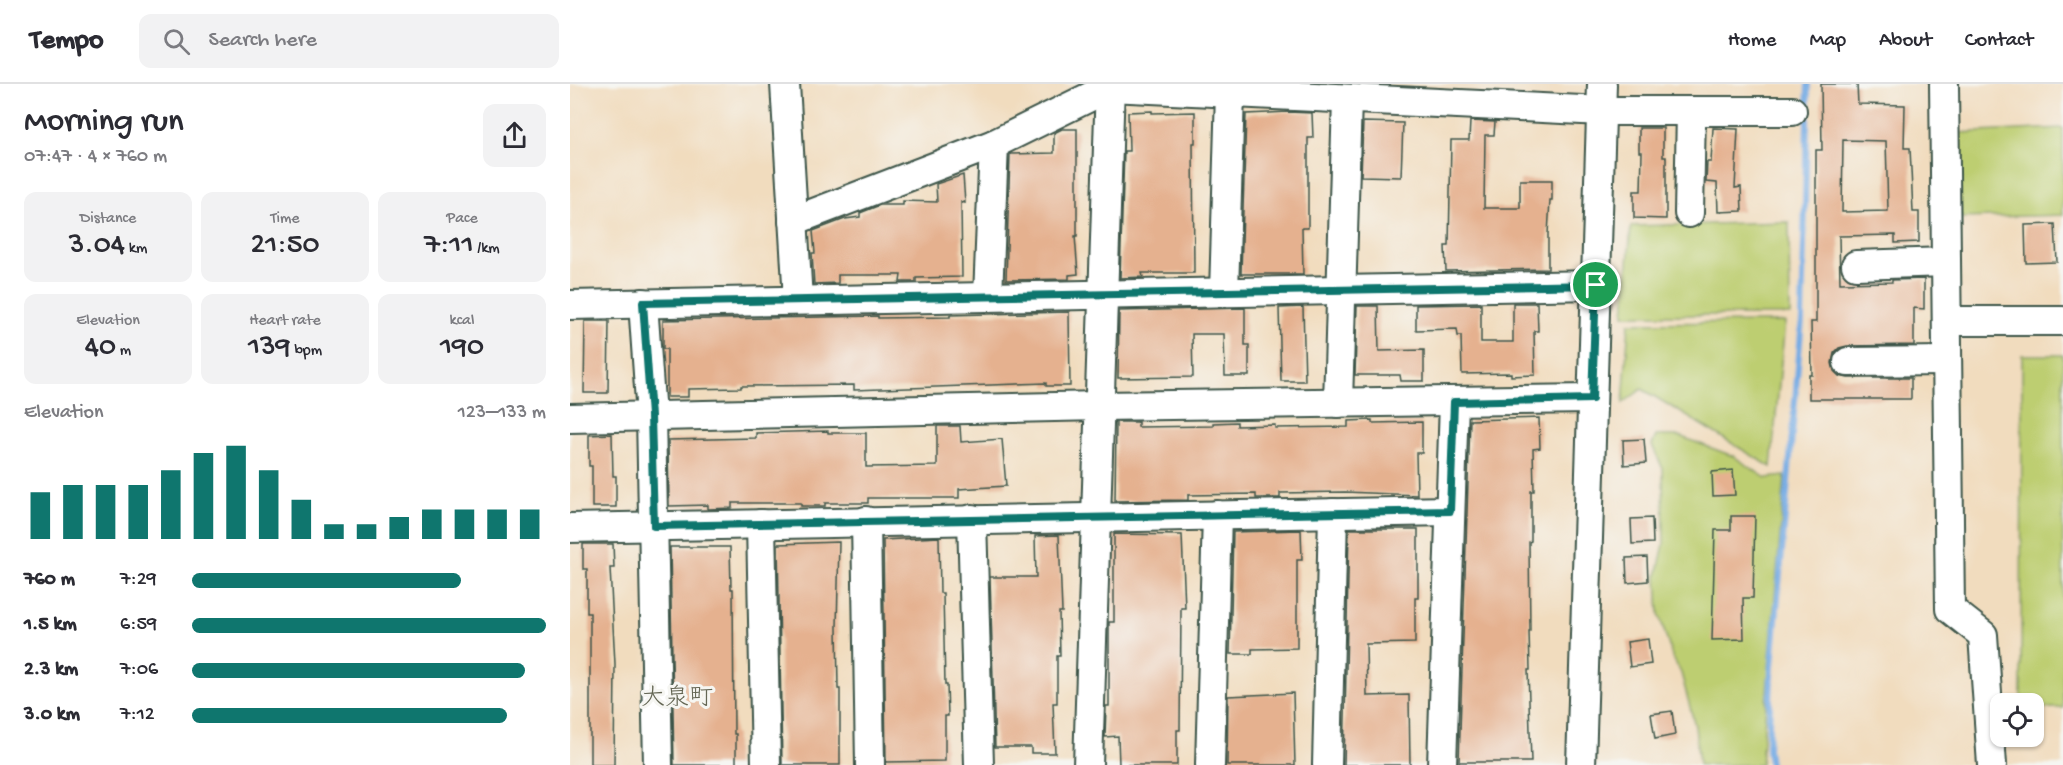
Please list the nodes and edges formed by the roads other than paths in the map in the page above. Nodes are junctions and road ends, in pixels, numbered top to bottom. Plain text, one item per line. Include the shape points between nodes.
1 (785, 84) edge
2 (1944, 84) edge
3 (1110, 86) edge
4 (1230, 93) junction
5 (1602, 98) edge
6 (1347, 99) junction
7 (1691, 111) junction
8 (1792, 111) dead end
9 (994, 144) junction
10 (1689, 213) dead end
11 (793, 221) junction
12 (1947, 262) junction
13 (1856, 265) dead end
14 (1596, 285) junction
15 (1340, 290) junction
16 (1224, 292) junction
17 (1104, 295) junction
18 (988, 297) junction
19 (798, 300) junction
20 (643, 303) junction
21 (570, 305) edge
22 (1947, 321) junction
23 (2063, 321) edge
24 (1947, 361) junction
25 (1848, 362) dead end
26 (1592, 399) junction
27 (1454, 402) junction
28 (1338, 403) junction
29 (1100, 406) junction
30 (651, 416) junction
31 (570, 418) edge
32 (1450, 511) junction
33 (1333, 513) junction
34 (1217, 514) junction
35 (1095, 516) junction
36 (972, 519) junction
37 (866, 521) junction
38 (761, 524) junction
39 (654, 526) junction
40 (570, 528) edge
41 (658, 765) edge
42 (766, 765) edge
43 (870, 765) edge
44 (980, 765) edge
45 (1088, 765) edge
46 (1209, 765) edge
47 (1328, 765) edge
48 (1442, 765) edge
49 (1581, 765) edge
50 (1992, 765) edge

1 - 11 street
2 - 12 street
3 - 4 street
3 - 9 street
3 - 17 street
4 - 6 street
4 - 16 street
5 - 6 street
5 - 7 street
5 - 14 street
6 - 15 street
7 - 8 street
7 - 10 street
9 - 11 street
9 - 18 street
11 - 19 street
12 - 13 street
12 - 22 street
14 - 15 street
14 - 26 street
15 - 16 street
15 - 28 street
16 - 17 street
17 - 18 street
17 - 29 street
18 - 19 street
19 - 20 street
20 - 21 street
20 - 30 street
22 - 23 street
22 - 24 street
24 - 25 street
24 - 50 street via 1950,609 1983,635
26 - 27 street
26 - 49 street
27 - 28 street
27 - 32 street
28 - 29 street
29 - 30 street
29 - 35 street
30 - 31 street
30 - 39 street
32 - 33 street
32 - 48 street
33 - 34 street
33 - 47 street
34 - 35 street
34 - 46 street
35 - 36 street
35 - 45 street
36 - 37 street
36 - 44 street
37 - 38 street
37 - 43 street
38 - 39 street
38 - 42 street
39 - 40 street
39 - 41 street

